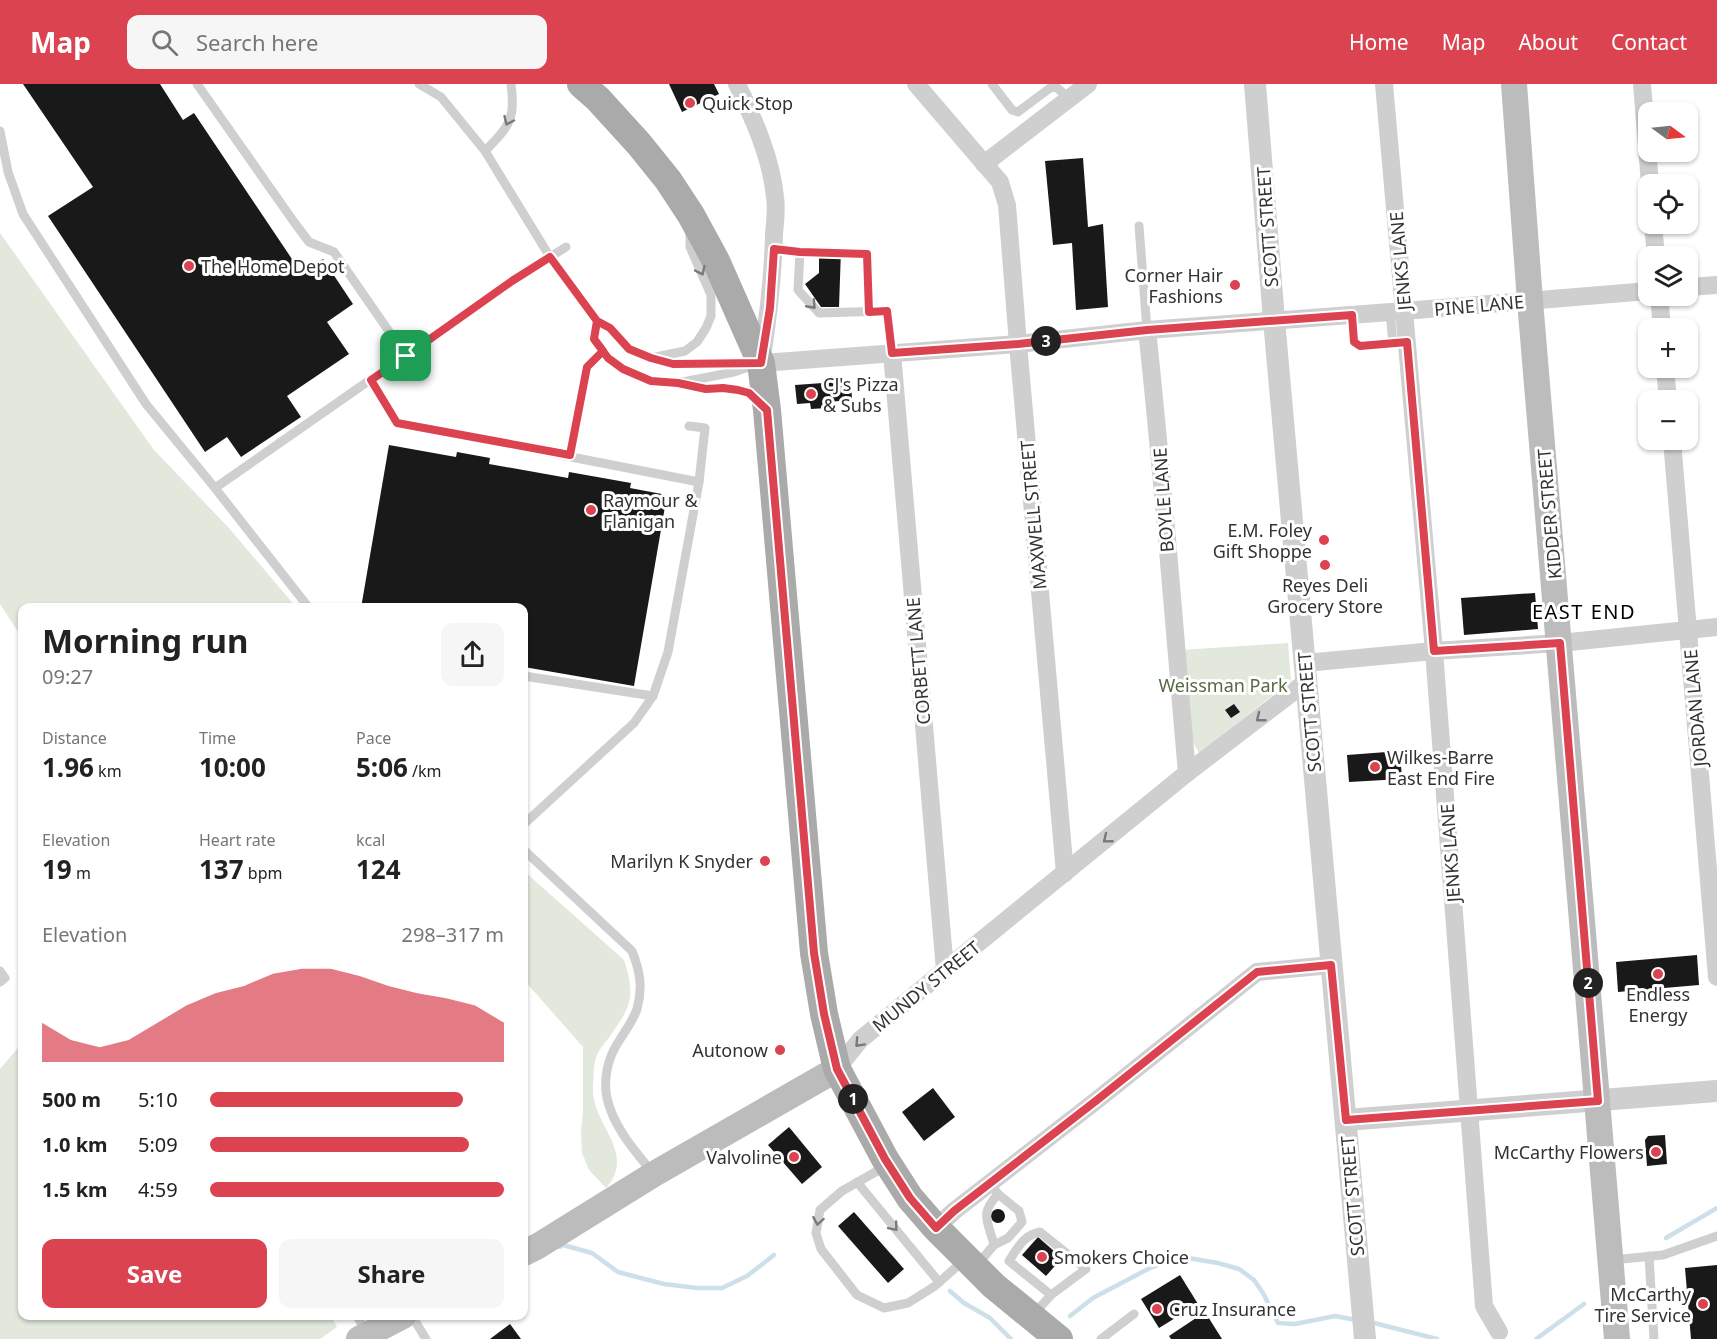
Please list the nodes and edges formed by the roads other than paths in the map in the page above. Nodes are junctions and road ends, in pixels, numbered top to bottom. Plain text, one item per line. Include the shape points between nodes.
1 (197, 84) edge
2 (419, 84) edge
3 (511, 84) edge
4 (581, 84) edge
5 (737, 84) edge
6 (916, 84) edge
7 (992, 84) edge
8 (1088, 84) edge
9 (1256, 84) edge
10 (1384, 84) edge
11 (1514, 84) edge
12 (1642, 84) edge
13 (1044, 87) edge
14 (1069, 98) junction
15 (0, 131) edge
16 (485, 151) junction
17 (984, 164) junction
18 (1649, 174) edge
19 (691, 215) junction
20 (1139, 226) dead end
21 (566, 247) dead end
22 (774, 249) junction
23 (800, 252) junction
24 (550, 257) junction
25 (1717, 285) edge
26 (1698, 287) edge
27 (1638, 292) edge
28 (1530, 301) junction
29 (869, 312) junction
30 (1397, 312) junction
31 (1352, 315) junction
32 (1274, 320) junction
33 (597, 321) junction
34 (1147, 330) junction
35 (1400, 343) junction
36 (1018, 344) junction
37 (603, 351) junction
38 (892, 353) junction
39 (406, 356) junction
40 (651, 358) junction
41 (761, 363) junction
42 (371, 380) junction
43 (678, 383) junction
44 (767, 410) junction
45 (688, 426) dead end
46 (1673, 450) edge
47 (570, 455) junction
48 (699, 482) junction
49 (214, 488) junction
50 (305, 603) edge
51 (1717, 627) edge
52 (1688, 629) junction
53 (1560, 643) junction
54 (1434, 651) junction
55 (1306, 673) junction
56 (528, 677) edge
57 (653, 696) junction
58 (1188, 773) junction
59 (528, 820) edge
60 (528, 854) edge
61 (1065, 873) junction
62 (1331, 965) junction
63 (945, 969) junction
64 (0, 971) edge
65 (1717, 977) edge
66 (0, 982) edge
67 (837, 1069) junction
68 (1717, 1091) edge
69 (1598, 1101) junction
70 (1469, 1111) junction
71 (1346, 1120) junction
72 (889, 1165) junction
73 (654, 1174) junction
74 (857, 1182) junction
75 (994, 1188) junction
76 (936, 1228) junction
77 (1717, 1236) edge
78 (994, 1245) junction
79 (528, 1251) edge
80 (1648, 1256) junction
81 (1611, 1260) junction
82 (970, 1262) junction
83 (939, 1282) junction
84 (1051, 1295) junction
85 (1134, 1314) dead end
86 (391, 1320) edge
87 (414, 1320) edge
88 (361, 1330) edge
89 (1047, 1330) edge
90 (1499, 1332) dead end
91 (1365, 1336) edge
92 (426, 1339) edge
93 (1101, 1339) edge
94 (1617, 1339) edge
95 (1654, 1339) edge

1 - 39 lane via 309,242 334,252
2 - 16 lane via 441,98
3 -> 16 lane via 514,105 510,123
4 - 19 main road via 639,144
5 - 22 street via 761,136 770,168 776,198
6 - 17 street, MAXWELL STREET
7 - 13 lane via 1012,110 1018,112
8 - 14 street
9 - 32 street, SCOTT STREET
10 - 30 street, JENKS LANE
11 - 28 main road, KIDDER STREET
12 - 18 street
13 - 14 lane via 1056,87
14 - 17 street
15 - 49 lane via 8,172 23,214 146,404
16 - 24 lane
17 - 36 street, MAXWELL STREET via 1000,182 1007,205
19 -> 40 lane via 690,247 711,295 711,316 697,342 685,351
19 - 41 main road
20 - 34 lane, BOYLE LANE
21 - 24 lane
22 - 23 lane
22 - 41 street
23 -> 29 lane via 798,290 819,313
23 - 29 lane via 867,254
24 - 33 lane
24 - 39 lane
25 - 26 street
27 - 28 street, PINE LANE
28 - 30 street, PINE LANE
28 - 53 main road, KIDDER STREET
29 - 38 lane via 887,311
30 - 31 street, PINE LANE
30 - 35 street, JENKS LANE
31 - 32 street, PINE LANE
31 - 35 lane via 1354,342 1360,346
32 - 34 street, PINE LANE
32 - 55 street, SCOTT STREET
33 - 37 lane via 594,339
33 - 40 lane via 610,328 629,349
34 - 36 street, PINE LANE
34 - 58 street, BOYLE LANE
35 - 54 street, JENKS LANE
36 - 38 street, PINE LANE
36 - 61 street, MAXWELL STREET
37 - 43 lane via 623,369 651,381
37 - 47 lane via 587,367
38 - 41 street, PINE LANE
38 - 63 street, CORBETT LANE
39 - 42 lane
40 - 41 lane via 673,364
41 - 43 lane
41 - 44 main road
42 - 47 lane via 397,423
42 - 49 lane
43 - 44 lane via 749,393
44 - 67 main road via 814,953
45 - 48 lane via 705,429
46 - 52 street, JORDAN LANE
47 - 48 lane
48 - 57 lane via 668,652
49 - 50 lane
51 - 52 street
52 - 53 street
52 - 65 street, JORDAN LANE
53 - 54 street
53 - 69 main road, KIDDER STREET
54 - 55 street
54 - 70 street, JENKS LANE
55 -> 58 street, MUNDY STREET
55 - 62 street, SCOTT STREET
56 - 57 lane
57 - 59 lane via 634,723
58 -> 61 street, MUNDY STREET
60 - 73 lane via 632,951 640,971 636,1011 609,1061 607,1098 623,1134
61 - 63 street, MUNDY STREET
62 - 71 street, SCOTT STREET
62 - 75 street via 1257,972
63 -> 67 street, MUNDY STREET via 860,1040
64 - 66 lane via 5,978
67 - 72 main road
67 - 73 main road, MUNDY STREET
68 - 69 street
69 - 70 street
69 - 81 main road, KIDDER STREET
70 - 71 street
70 - 90 street, JENKS LANE via 1484,1306
71 - 91 street, SCOTT STREET
72 - 74 lane
72 - 76 main road
73 - 79 main road, MUNDY STREET
74 -> 83 lane
74 -> 83 lane via 820,1210 816,1233 821,1249 857,1295 884,1308 908,1303
75 - 76 street
75 - 78 lane via 985,1215
75 - 78 lane via 1019,1211 1022,1222 1008,1238
76 - 82 main road
77 - 80 lane via 1663,1255
78 - 82 lane
80 - 81 lane
80 - 95 lane
81 - 94 main road, KIDDER STREET
82 - 83 lane
82 - 89 main road
84 - 84 lane via 1086,1269 1040,1232 1030,1234 1010,1261
84 - 89 lane
85 - 93 lane
86 - 88 main road
87 - 92 lane

